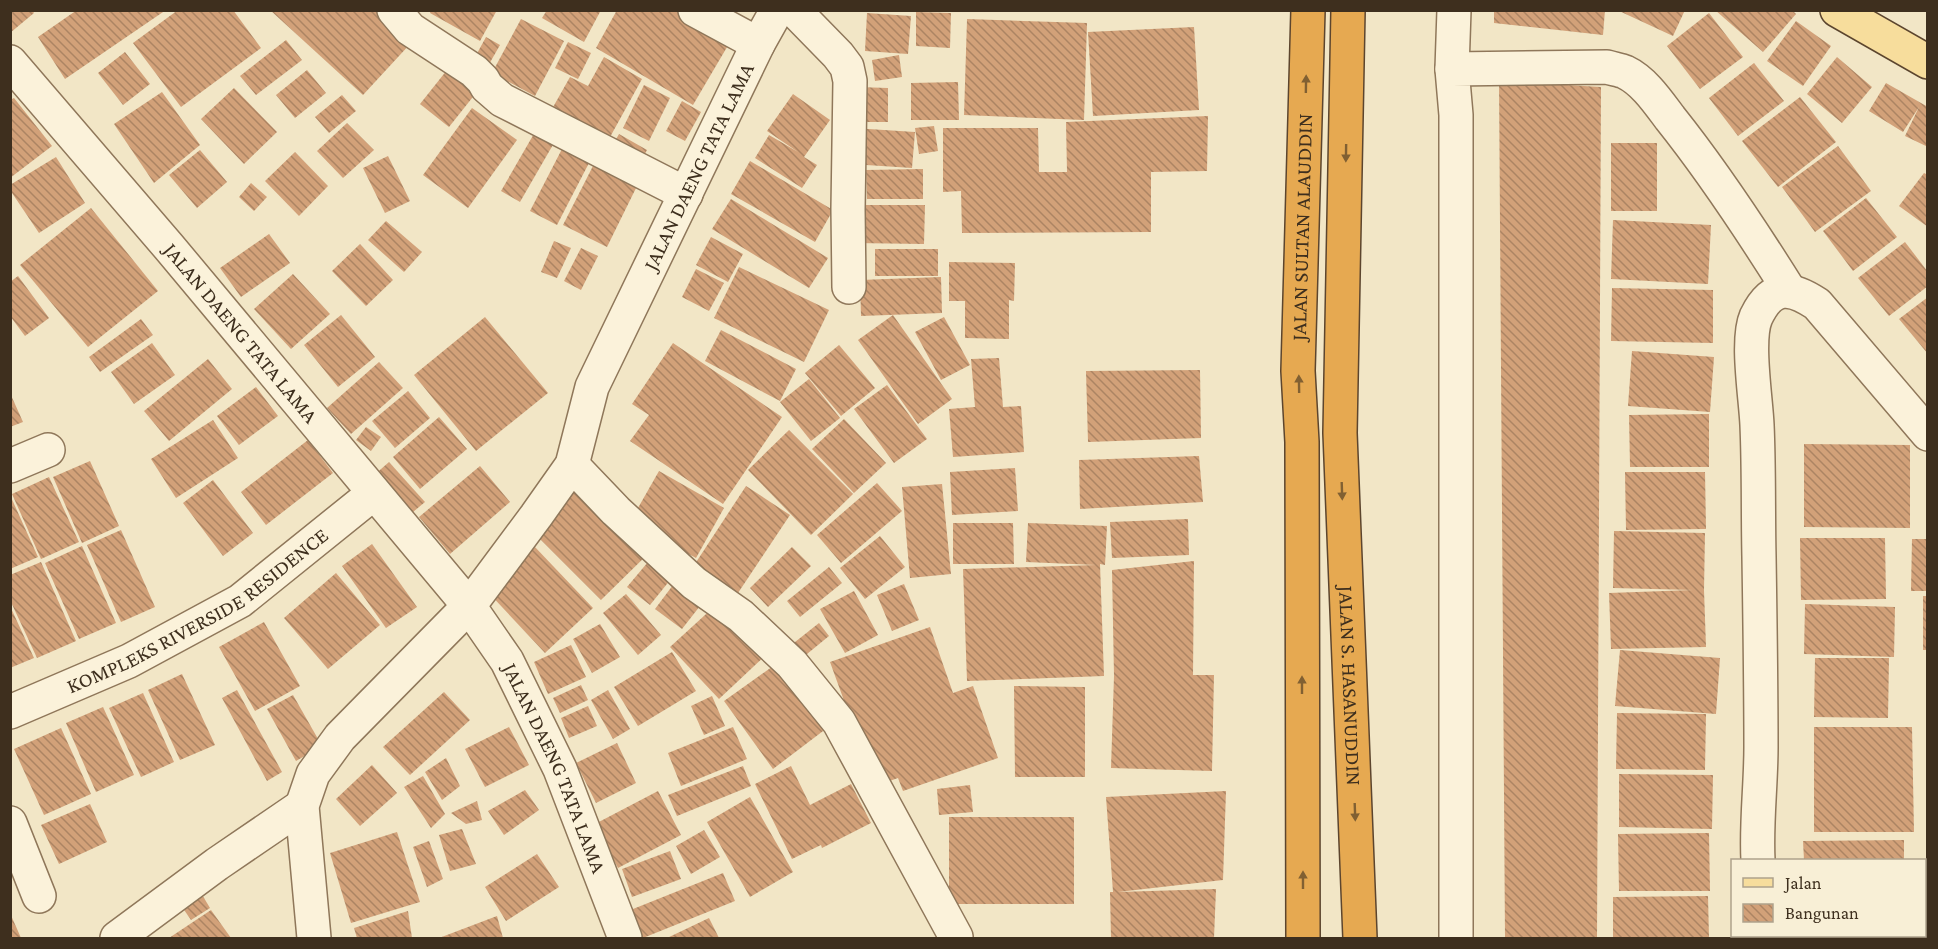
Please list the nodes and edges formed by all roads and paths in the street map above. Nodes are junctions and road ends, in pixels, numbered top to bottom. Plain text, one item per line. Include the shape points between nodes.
1 (393, 10) edge
2 (695, 10) edge
3 (777, 10) edge
4 (794, 10) edge
5 (1308, 10) edge
6 (1348, 10) edge
7 (1454, 10) edge
8 (1837, 10) edge
9 (758, 44) junction
10 (10, 62) edge
11 (1928, 62) edge
12 (1452, 69) junction
13 (686, 194) junction
14 (849, 287) dead end
15 (1789, 290) junction
16 (1340, 433) joint
17 (1928, 434) edge
18 (48, 450) dead end
19 (572, 465) junction
20 (10, 466) edge
21 (374, 493) junction
22 (469, 606) junction
23 (10, 712) edge
24 (302, 806) junction
25 (10, 823) edge
26 (1758, 859) edge
27 (39, 896) dead end
28 (956, 937) dead end
29 (117, 939) edge
30 (314, 939) edge
31 (625, 939) edge
32 (1303, 939) edge
33 (1360, 939) edge
34 (1456, 939) edge

1 - 13 street via 410,29 474,71 502,100
2 - 9 street
3 - 9 street, JALAN DAENG TATA LAMA
4 - 14 street via 838,55 847,67 850,81
32 -> 5 highway, JALAN SULTAN ALAUDDIN via 1302,442 1298,371
6 -> 16 highway, JALAN SULTAN ALAUDDIN
7 - 12 street
8 - 11 main road
9 - 13 street, JALAN DAENG TATA LAMA
10 - 21 street, JALAN DAENG TATA LAMA
12 - 15 street via 1607,67 1625,72 1654,98 1685,136
12 - 34 street via 1456,115
13 - 19 street, JALAN DAENG TATA LAMA via 592,387
15 - 17 street via 1800,293 1824,311
15 - 26 street via 1769,298 1762,307 1753,326 1752,344 1758,427
16 -> 33 highway, JALAN S. HASANUDDIN
18 - 20 street
19 - 22 street, JALAN DAENG TATA LAMA
19 - 28 street via 694,583 741,616 792,664 839,722
21 - 22 street, JALAN DAENG TATA LAMA
21 - 23 street, KOMPLEKS RIVERSIDE RESIDENCE via 240,602 129,661
22 - 24 street via 340,737 313,774
22 - 31 street, JALAN DAENG TATA LAMA via 507,661 560,769
24 - 29 street
24 - 30 street
25 - 27 street

